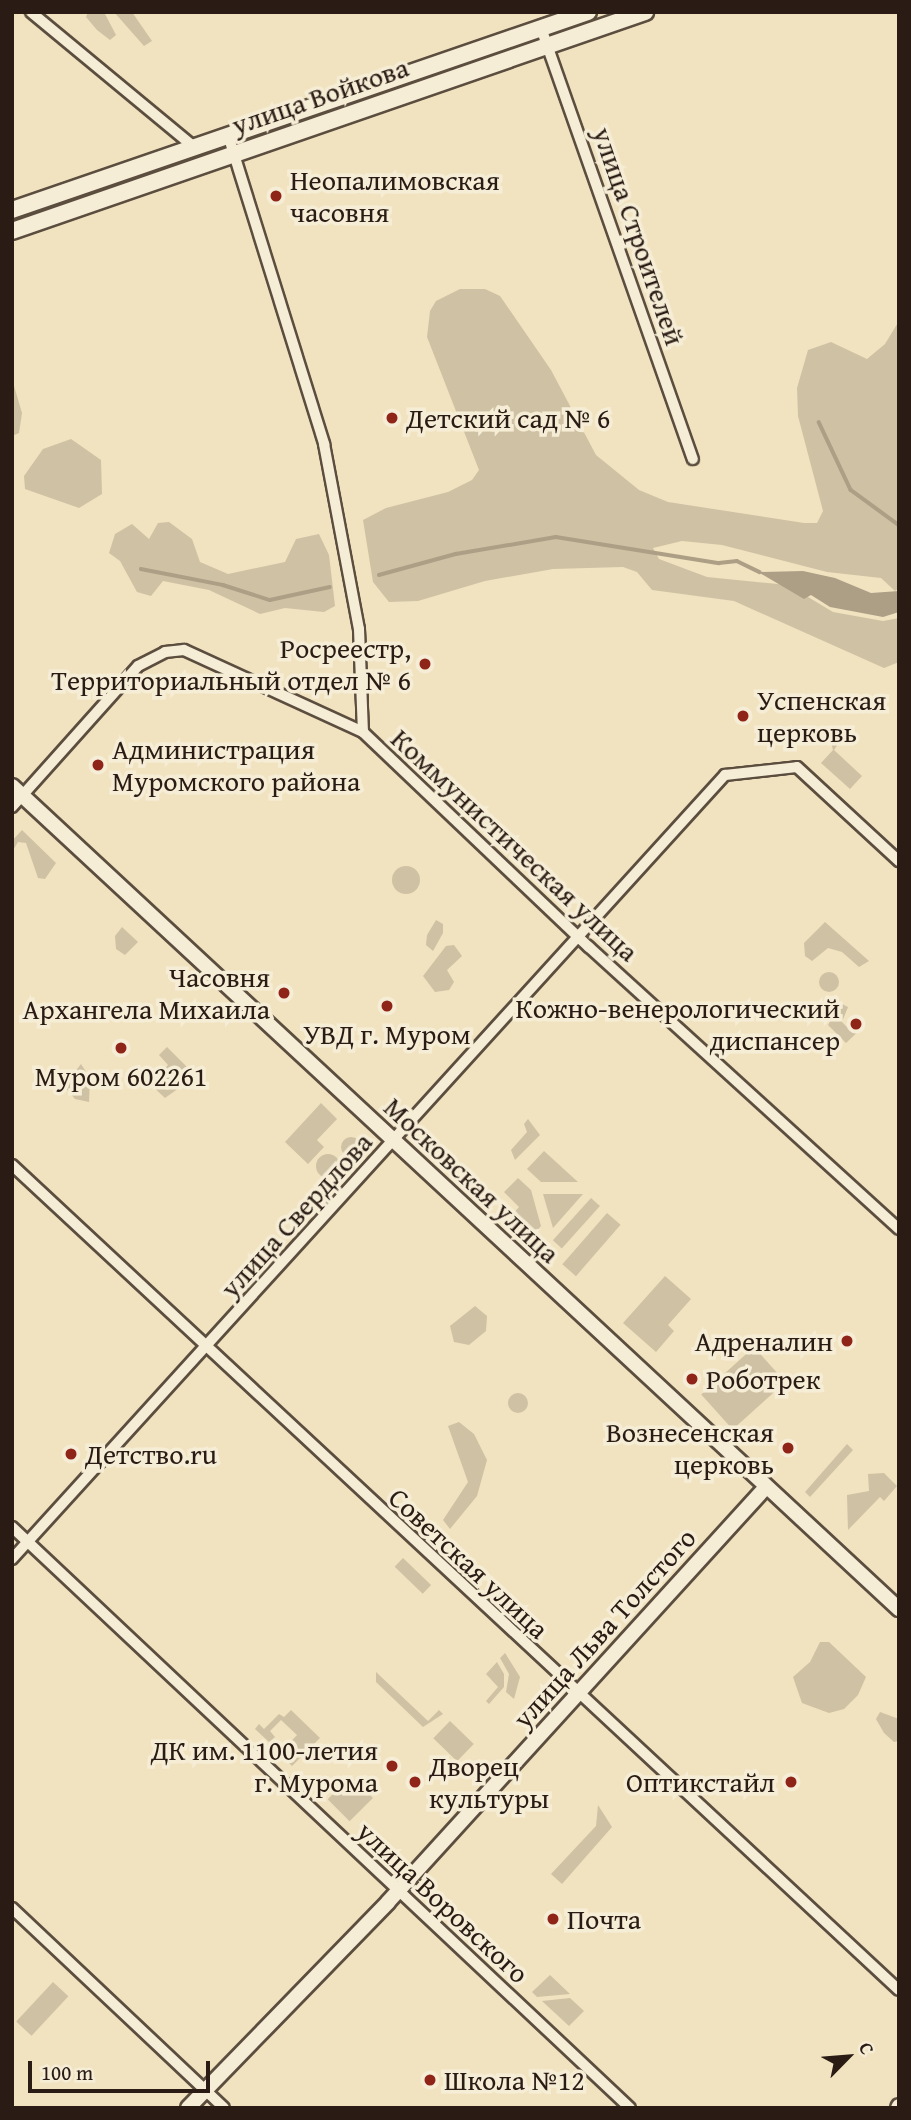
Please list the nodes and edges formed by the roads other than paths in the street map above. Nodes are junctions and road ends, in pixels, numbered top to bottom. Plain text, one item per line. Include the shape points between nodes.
1 (30, 12) edge
2 (588, 12) edge
3 (645, 12) edge
4 (564, 16) edge
5 (541, 28) junction
6 (571, 38) junction
7 (548, 46) junction
8 (228, 135) junction
9 (194, 147) junction
10 (234, 153) junction
11 (12, 210) edge
12 (12, 231) edge
13 (693, 459) dead end
14 (363, 732) junction
15 (17, 791) edge
16 (12, 807) edge
17 (899, 861) edge
18 (577, 935) junction
19 (393, 1141) junction
20 (12, 1165) edge
21 (899, 1229) edge
22 (206, 1347) junction
23 (766, 1487) junction
24 (12, 1527) edge
25 (28, 1542) junction
26 (12, 1559) edge
27 (899, 1609) edge
28 (577, 1693) junction
29 (397, 1891) junction
30 (12, 1908) edge
31 (899, 1990) edge
32 (205, 2090) junction
33 (188, 2108) edge
34 (224, 2108) edge
35 (630, 2108) edge

1 - 9 street
2 - 4 main road, улица Войкова
3 - 6 main road, улица Войкова
4 - 5 main road, улица Войкова
4 - 6 street
5 - 7 street, улица Строителей
5 - 8 main road, улица Войкова
6 - 7 main road, улица Войкова
7 - 10 main road, улица Войкова
7 - 13 street, улица Строителей
8 - 9 main road, улица Войкова
8 - 10 street
9 - 11 main road, улица Войкова
10 - 12 main road, улица Войкова
10 - 14 street via 324,444 359,629
14 - 15 street, Коммунистическая улица via 184,650 153,656 138,666
14 - 18 street, Коммунистическая улица
15 - 16 street
15 - 19 street, Московская улица
17 - 18 street, улица Свердлова via 797,767 724,775
18 - 19 street, улица Свердлова
18 - 21 street, Коммунистическая улица
19 - 22 street, улица Свердлова
19 - 23 street, Московская улица
20 - 22 street, Советская улица
22 - 25 street, улица Свердлова
22 - 28 street, Советская улица
23 - 27 street, Московская улица
23 - 28 street, улица Льва Толстого
24 - 25 street, улица Воровского
25 - 26 street, улица Свердлова
25 - 29 street, улица Воровского
28 - 29 street, улица Льва Толстого
28 - 31 street, Советская улица
29 - 32 street, улица Льва Толстого
29 - 35 street, улица Воровского
30 - 32 street
32 - 33 street, улица Льва Толстого
32 - 34 street

